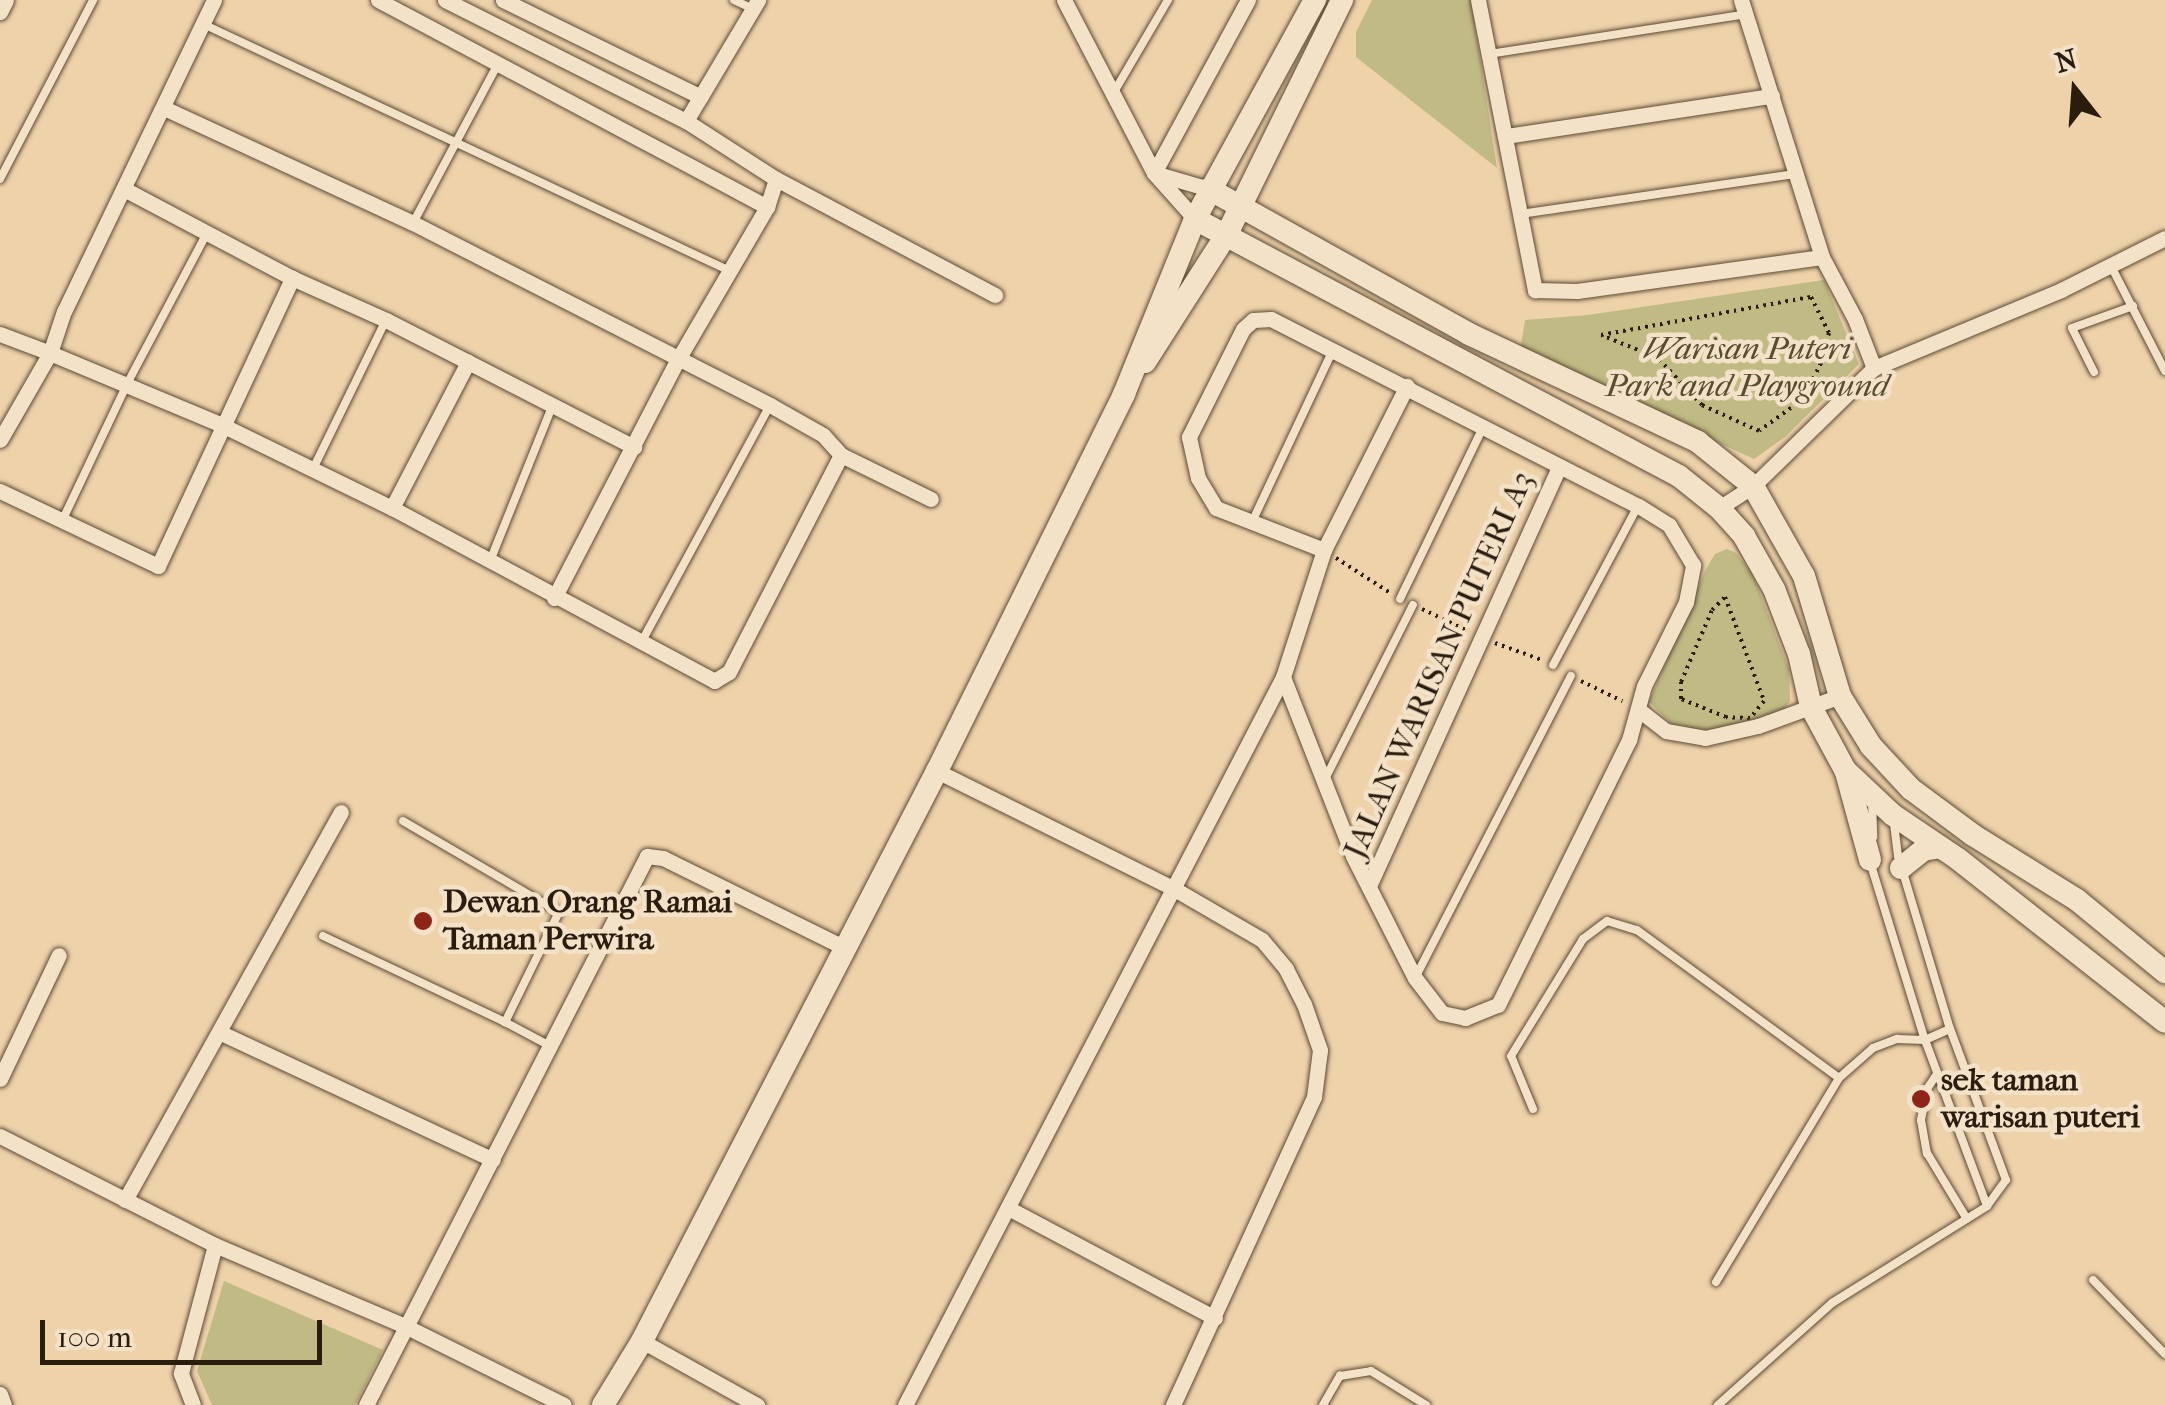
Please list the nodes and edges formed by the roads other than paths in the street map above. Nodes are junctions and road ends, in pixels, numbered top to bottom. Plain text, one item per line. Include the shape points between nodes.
1 (6, 0) edge
2 (94, 0) edge
3 (214, 0) edge
4 (378, 0) edge
5 (445, 0) edge
6 (503, 0) edge
7 (734, 0) edge
8 (1168, 0) edge
9 (1248, 0) edge
10 (1315, 0) edge
11 (1342, 0) edge
12 (1478, 0) edge
13 (756, 4) edge
14 (1071, 5) edge
15 (1744, 7) edge
16 (0, 12) edge
17 (202, 22) junction
18 (1490, 54) junction
19 (499, 62) junction
20 (1111, 96) junction
21 (1772, 96) junction
22 (701, 97) junction
23 (164, 108) junction
24 (686, 121) junction
25 (1506, 136) junction
26 (454, 140) junction
27 (1154, 173) junction
28 (1796, 174) junction
29 (0, 179) edge
30 (776, 179) junction
31 (124, 189) junction
32 (1209, 189) junction
33 (1240, 206) junction
34 (767, 207) junction
35 (1521, 214) junction
36 (1195, 218) junction
37 (413, 223) junction
38 (207, 233) junction
39 (1227, 234) junction
40 (2165, 238) edge
41 (1822, 257) junction
42 (2112, 266) junction
43 (730, 271) junction
44 (292, 278) junction
45 (995, 295) dead end
46 (2133, 306) junction
47 (386, 320) junction
48 (0, 334) edge
49 (1333, 350) junction
50 (50, 353) junction
51 (677, 361) junction
52 (468, 362) junction
53 (1874, 368) junction
54 (2165, 371) edge
55 (2094, 372) dead end
56 (127, 384) junction
57 (1407, 386) junction
58 (1124, 394) junction
59 (553, 404) junction
60 (770, 405) junction
61 (222, 425) junction
62 (1483, 427) junction
63 (0, 440) edge
64 (634, 447) junction
65 (841, 455) junction
66 (1559, 467) junction
67 (312, 471) junction
68 (1752, 486) junction
69 (0, 491) edge
70 (930, 499) dead end
71 (1638, 506) junction
72 (392, 508) junction
73 (1719, 508) junction
74 (62, 521) junction
75 (1252, 522) junction
76 (1324, 550) junction
77 (490, 561) junction
78 (554, 598) junction
79 (1400, 599) dead end
80 (1413, 605) dead end
81 (640, 645) junction
82 (1553, 664) road end
83 (1283, 676) junction
84 (1571, 676) road end
85 (1840, 696) junction
86 (1811, 708) junction
87 (1640, 710) junction
88 (1846, 770) junction
89 (936, 771) junction
90 (1323, 783) junction
91 (1886, 804) junction
92 (340, 812) dead end
93 (404, 821) dead end
94 (1940, 846) junction
95 (1870, 860) junction
96 (1901, 868) junction
97 (1368, 886) junction
98 (1171, 887) junction
99 (323, 936) dead end
100 (843, 947) junction
101 (59, 955) dead end
102 (2165, 972) edge
103 (1414, 978) junction
104 (505, 1022) junction
105 (2165, 1022) edge
106 (1950, 1028) junction
107 (218, 1032) junction
108 (1925, 1040) junction
109 (550, 1046) junction
110 (1937, 1074) junction
111 (1838, 1078) junction
112 (0, 1080) edge
113 (1533, 1109) dead end
114 (0, 1136) edge
115 (493, 1160) junction
116 (125, 1200) junction
117 (1987, 1206) junction
118 (1010, 1209) junction
119 (1967, 1219) junction
120 (215, 1245) junction
121 (2093, 1280) dead end
122 (1716, 1282) dead end
123 (1215, 1318) junction
124 (406, 1327) junction
125 (642, 1342) junction
126 (2165, 1354) edge
127 (0, 1394) edge
128 (4, 1405) edge
129 (193, 1405) edge
130 (366, 1405) edge
131 (564, 1405) edge
132 (602, 1405) edge
133 (757, 1405) edge
134 (905, 1405) edge
135 (1173, 1405) edge
136 (1323, 1405) edge
137 (1426, 1405) edge
138 (1718, 1405) edge

1 - 16 street
2 - 29 lane
3 - 17 street
4 - 19 street
5 - 24 street
6 - 22 street
7 - 13 lane
8 - 20 lane
9 - 27 street
10 - 32 street
11 - 33 street
12 - 18 street
13 - 22 street
14 - 20 street
15 - 18 lane
15 - 21 street
17 - 23 street
17 - 26 lane
18 - 25 street
19 - 26 lane
19 - 34 street
20 - 27 street
21 - 25 street
21 - 28 street
22 - 24 street
23 - 31 street
23 - 37 street
24 - 30 street
25 - 35 street
26 - 37 lane
26 - 43 lane
27 - 32 street
27 - 36 street
28 - 35 lane
28 - 41 street
30 - 34 street
30 - 45 street
31 - 38 street
31 - 50 street
32 - 33 street
32 - 36 street
33 - 39 street
33 - 68 street via 1469,334 1698,442
34 - 43 street
35 - 41 street via 1535,290 1577,291
36 - 39 street
36 - 58 street
37 - 51 street
38 - 44 street
38 - 56 lane
39 - 58 street
39 - 73 street via 1679,476
40 - 42 street
41 - 53 street
42 - 46 lane
42 - 53 street
43 - 51 street
44 - 47 street
44 - 61 street
46 - 54 lane
46 - 55 lane via 2072,328
47 - 52 street
47 - 67 lane
48 - 50 street
49 - 57 street
49 - 75 lane
49 - 75 street via 1271,319 1253,320 1189,437 1198,478 1216,508
50 - 56 street
50 - 63 street
51 - 60 street
51 - 64 street
52 - 59 street
52 - 72 street
53 - 68 street
56 - 61 street
56 - 74 lane
57 - 62 street
57 - 76 street
58 - 89 street
59 - 64 street
59 - 77 lane
60 - 65 street via 823,435
60 - 81 lane
61 - 67 street
61 - 74 street via 158,566
62 - 66 street
62 - 79 lane
64 - 78 street
65 - 70 street
65 - 81 street via 729,672 714,681
66 - 71 street
66 - 97 street, JALAN WARISAN PUTERI A3
67 - 72 street
68 - 73 street
68 - 85 street via 1804,576
69 - 74 street
71 - 82 lane
71 - 87 street via 1669,525 1693,565 1686,602 1644,686
72 - 77 street
73 - 86 street via 1744,536 1774,590
75 - 76 street
76 - 83 street
77 - 78 street
78 - 81 street
80 - 90 lane
83 - 90 street
83 - 98 street
84 - 103 lane
85 - 86 street
85 - 102 street via 1896,780 2077,900
86 - 87 street via 1705,738 1666,730
86 - 88 street
87 - 103 street via 1498,1005 1465,1018 1442,1013
88 - 91 street
88 - 95 street
89 - 98 street
89 - 100 street
90 - 97 street
91 - 94 street
91 - 95 lane
91 - 96 lane
92 - 107 street
93 - 104 lane via 559,912
94 - 96 street via 1922,850
94 - 105 street
95 - 108 lane
96 - 106 lane
97 - 103 street
98 - 118 street
98 - 123 street via 1262,940 1286,968 1320,1050 1314,1097
99 - 104 lane
100 - 109 street via 648,856
100 - 125 street
101 - 112 street
104 - 109 lane
106 - 108 lane
106 - 117 lane via 2006,1180
107 - 115 street
107 - 116 street
108 - 110 lane
108 - 111 lane via 1873,1048
109 - 115 street
110 - 117 lane
110 - 119 lane via 1920,1120 1928,1152
111 - 113 lane via 1638,930 1608,921 1583,939 1511,1056
111 - 122 lane
114 - 116 street
115 - 124 street
116 - 120 street
117 - 119 lane
118 - 123 street
118 - 134 street
119 - 138 lane via 1832,1302
120 - 124 street
120 - 129 street via 181,1373
121 - 126 lane
123 - 135 street
124 - 130 street
124 - 131 street
125 - 132 street
125 - 133 street
127 - 128 street
136 - 137 lane via 1340,1376 1372,1371

